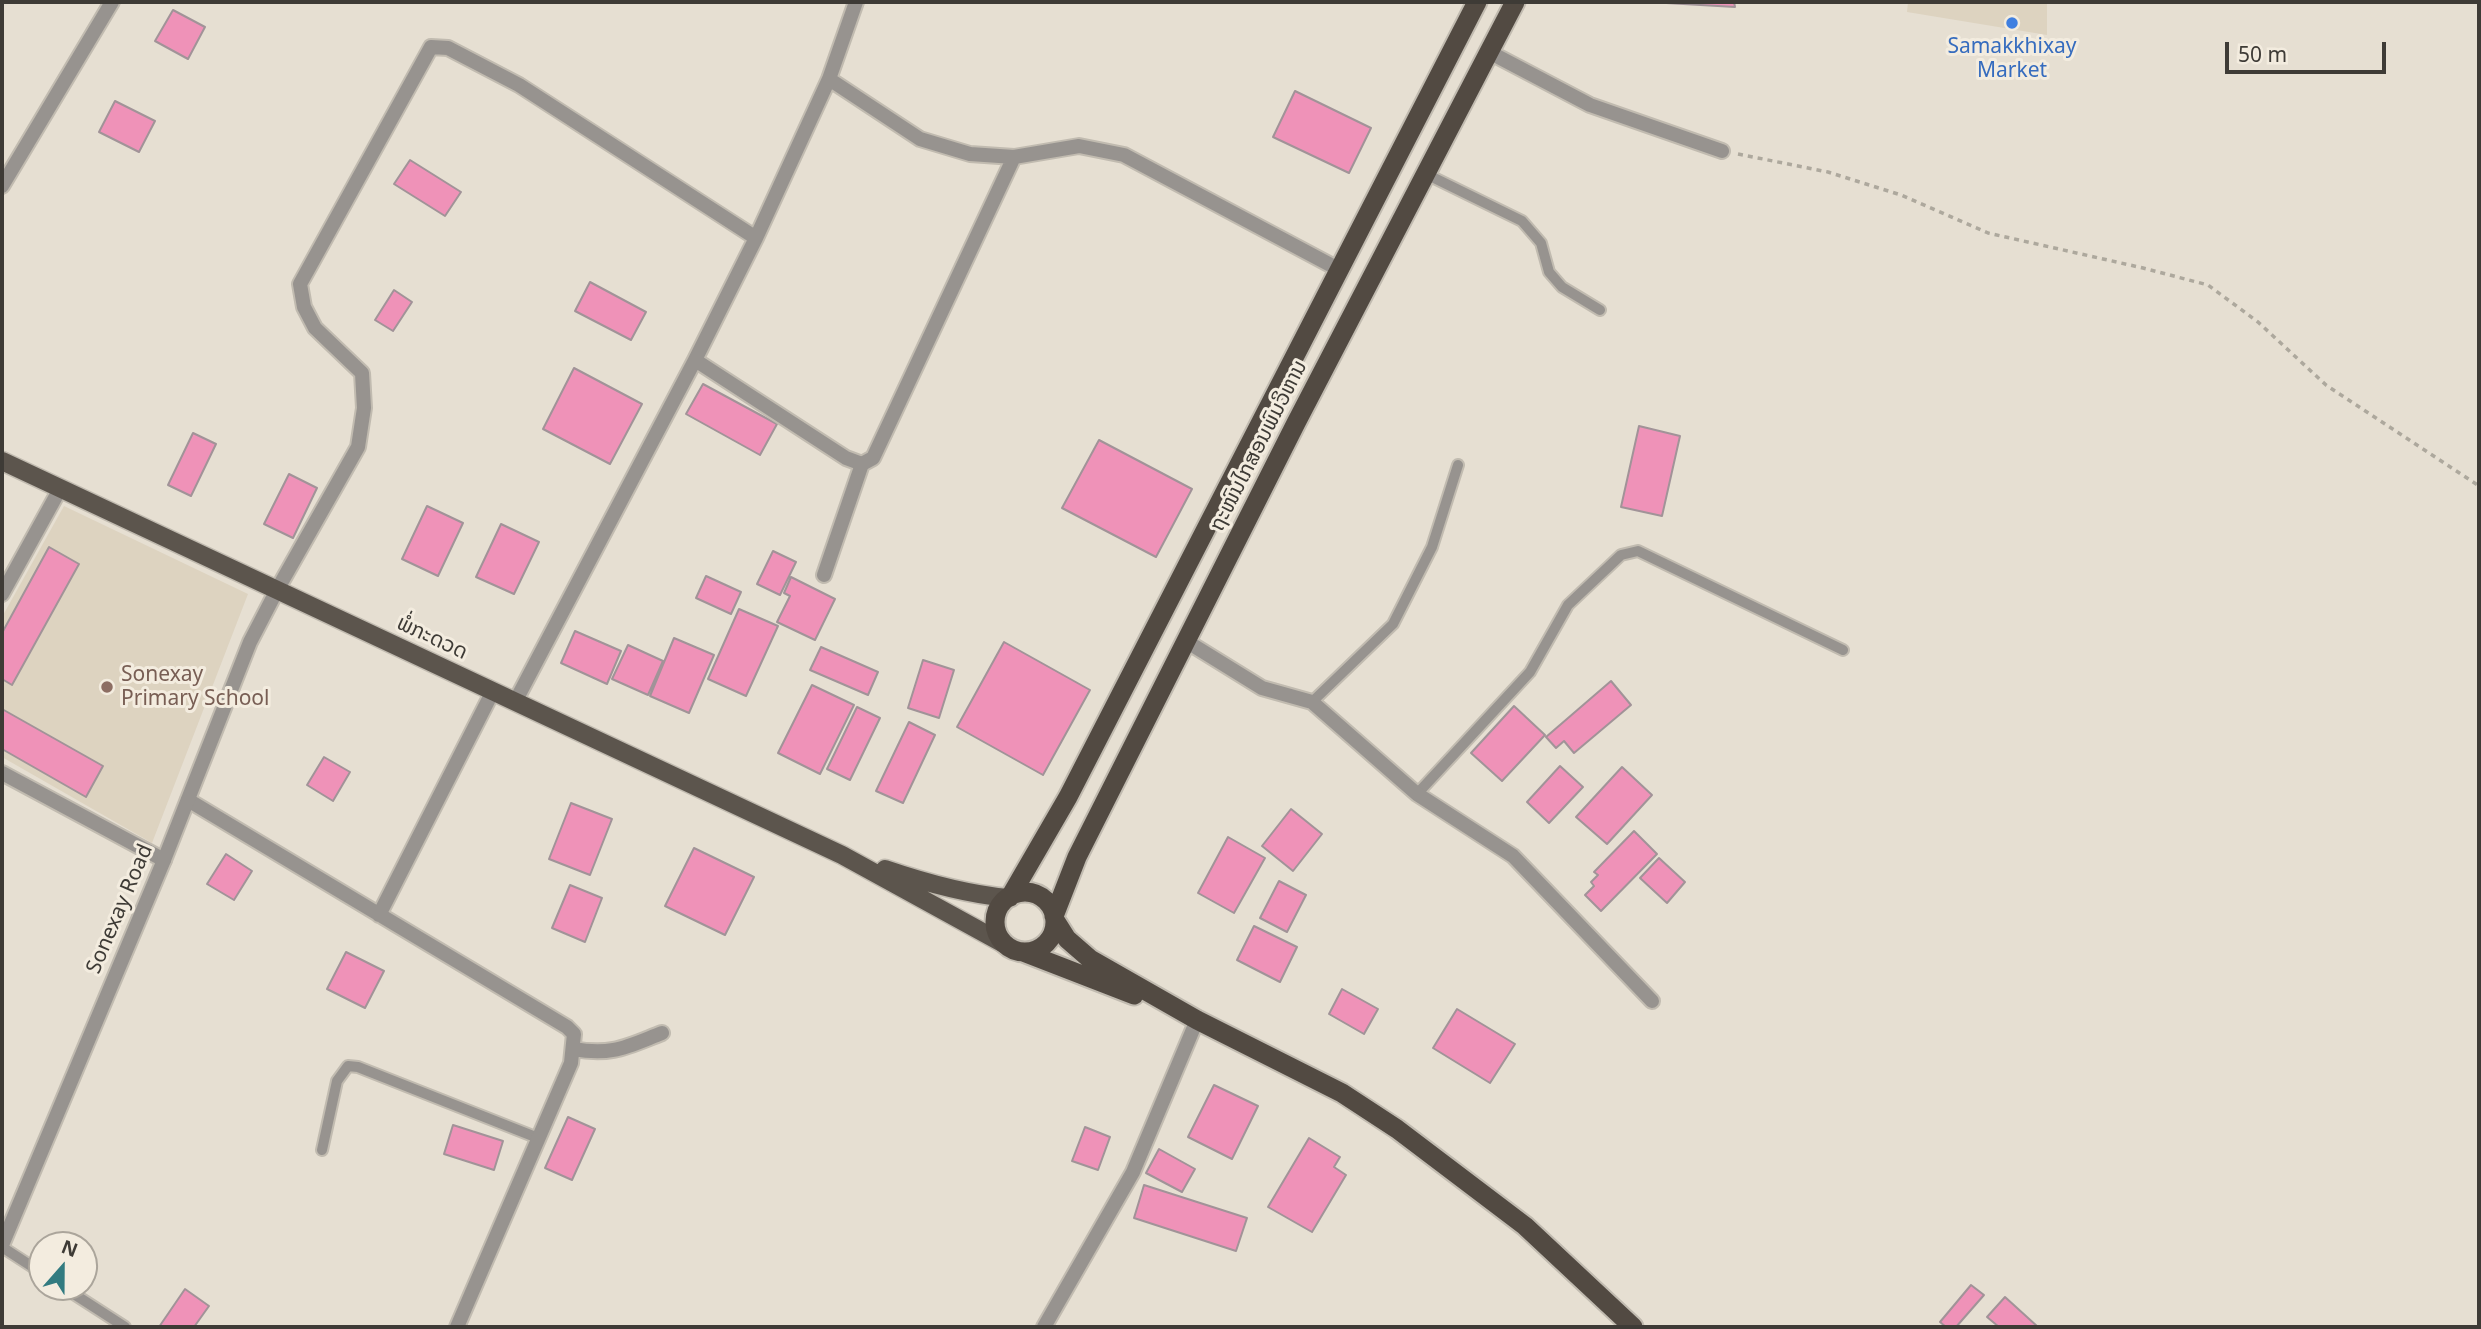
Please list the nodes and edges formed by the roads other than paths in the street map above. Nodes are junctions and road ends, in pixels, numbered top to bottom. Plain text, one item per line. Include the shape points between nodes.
1 (112, 2) edge
2 (856, 2) edge
3 (1477, 2) edge
4 (1515, 2) edge
5 (1489, 52) junction
6 (829, 79) junction
7 (1722, 151) road end
8 (1014, 157) junction
9 (1426, 174) junction
10 (2, 186) edge
11 (756, 238) junction
12 (1340, 270) junction
13 (1600, 310) dead end
14 (695, 360) junction
15 (1268, 409) junction
16 (1296, 423) junction
17 (2, 461) edge
18 (862, 464) junction
19 (1458, 465) dead end
20 (60, 489) junction
21 (824, 575) dead end
22 (276, 590) junction
23 (2, 594) edge
24 (1186, 641) junction
25 (1843, 650) dead end
26 (493, 691) junction
27 (515, 702) junction
28 (1312, 702) junction
29 (3, 775) edge
30 (1417, 794) junction
31 (188, 800) junction
32 (842, 855) junction
33 (164, 860) junction
34 (1009, 898) junction
35 (379, 915) junction
36 (1054, 918) junction
37 (1014, 949) junction
38 (1652, 1001) dead end
39 (1197, 1020) junction
40 (662, 1033) dead end
41 (573, 1049) junction
42 (538, 1138) junction
43 (322, 1150) dead end
44 (2, 1246) edge
45 (28, 1264) edge
46 (85, 1301) edge
47 (125, 1327) edge
48 (457, 1327) edge
49 (1044, 1327) edge
50 (1633, 1327) edge

1 - 10 street
2 - 6 street
3 - 12 highway, ຖະໜົນໄກສອນພົມວິຫານ
4 - 5 highway, ຖະໜົນໄກສອນພົມວິຫານ
5 - 7 street via 1590,105
5 - 9 highway, ຖະໜົນໄກສອນພົມວິຫານ
6 - 8 street via 920,139 970,154
6 - 11 street
8 - 12 street via 1079,145 1124,155
8 - 18 street via 873,458
9 - 13 lane via 1522,221 1541,243 1549,272 1562,287
9 - 16 highway, ຖະໜົນໄກສອນພົມວິຫານ
11 - 14 street
11 - 22 street, Sonexay Road via 519,85 448,48 431,47 299,284 315,328 362,373 364,408 358,447
12 - 15 highway, ຖະໜົນໄກສອນພົມວິຫານ
14 - 18 street
14 - 27 street
15 - 16 highway
15 - 34 highway, ຖະໜົນໄກສອນພົມວິຫານ via 1068,797
16 - 24 highway, ຖະໜົນໄກສອນພົມວິຫານ
17 - 20 main road, ພໍ່ກະດວດ
18 - 21 street
19 - 28 lane via 1432,547 1393,624
20 - 22 main road, ພໍ່ກະດວດ
20 - 23 street
22 - 26 main road, ພໍ່ກະດວດ
22 - 31 street, Sonexay Road via 250,642
24 - 28 street via 1262,688
24 - 36 highway, ຖະໜົນໄກສອນພົມວິຫານ via 1077,857
25 - 30 lane via 1638,551 1621,555 1567,605 1530,673
26 - 27 main road, ພໍ່ກະດວດ
26 - 35 street
27 - 32 main road, ພໍ່ກະດວດ
28 - 30 street
29 - 33 street
30 - 38 street via 1513,856
31 - 33 street, Sonexay Road
31 - 35 street
32 - 34 main road via 970,895
32 - 37 main road
33 - 44 street, Sonexay Road
34 - 36 highway via 1018,893 1037,895
34 - 37 highway via 995,922 996,930
35 - 41 street via 566,1027 574,1034
36 - 37 highway via 1052,936 1039,949
36 - 39 highway via 1067,939 1090,959
37 - 39 highway
39 - 49 street via 1133,1172
39 - 50 highway via 1342,1093 1397,1129 1525,1226
40 - 41 street via 618,1050
41 - 42 street
42 - 43 lane via 348,1066 337,1081
42 - 48 street
44 - 45 lane
46 - 47 lane

